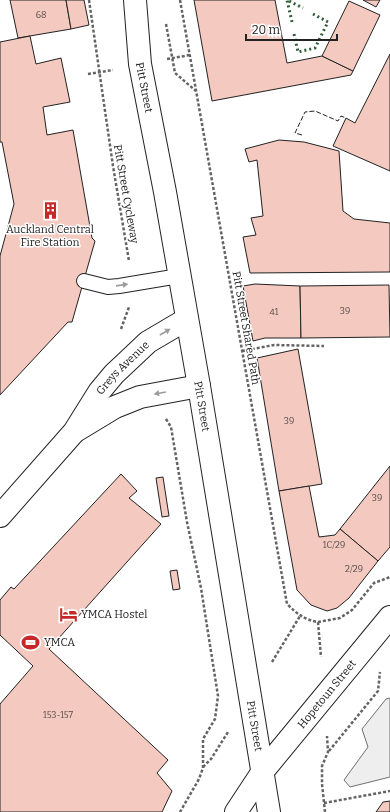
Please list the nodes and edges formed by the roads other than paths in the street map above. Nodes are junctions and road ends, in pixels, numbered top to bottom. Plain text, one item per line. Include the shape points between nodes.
1 (135, 0) edge
2 (180, 276) junction
3 (84, 281) dead end
4 (187, 319) junction
5 (199, 386) junction
6 (74, 432) junction
7 (0, 516) edge
8 (390, 617) edge
9 (263, 770) junction
10 (236, 812) edge
11 (269, 812) edge

1 - 2 main road, Pitt Street via 140,64
3 -> 2 lane via 108,287
2 - 4 main road, Pitt Street
4 - 5 main road, Pitt Street
6 -> 4 main road, Greys Avenue via 99,392 131,356 148,342
5 -> 6 main road, Greys Avenue via 140,397 115,407
5 - 9 main road, Pitt Street
6 - 7 main road, Greys Avenue
8 - 9 main road, Hopetoun Street
9 - 10 main road, Hopetoun Street
9 - 11 main road, Pitt Street

